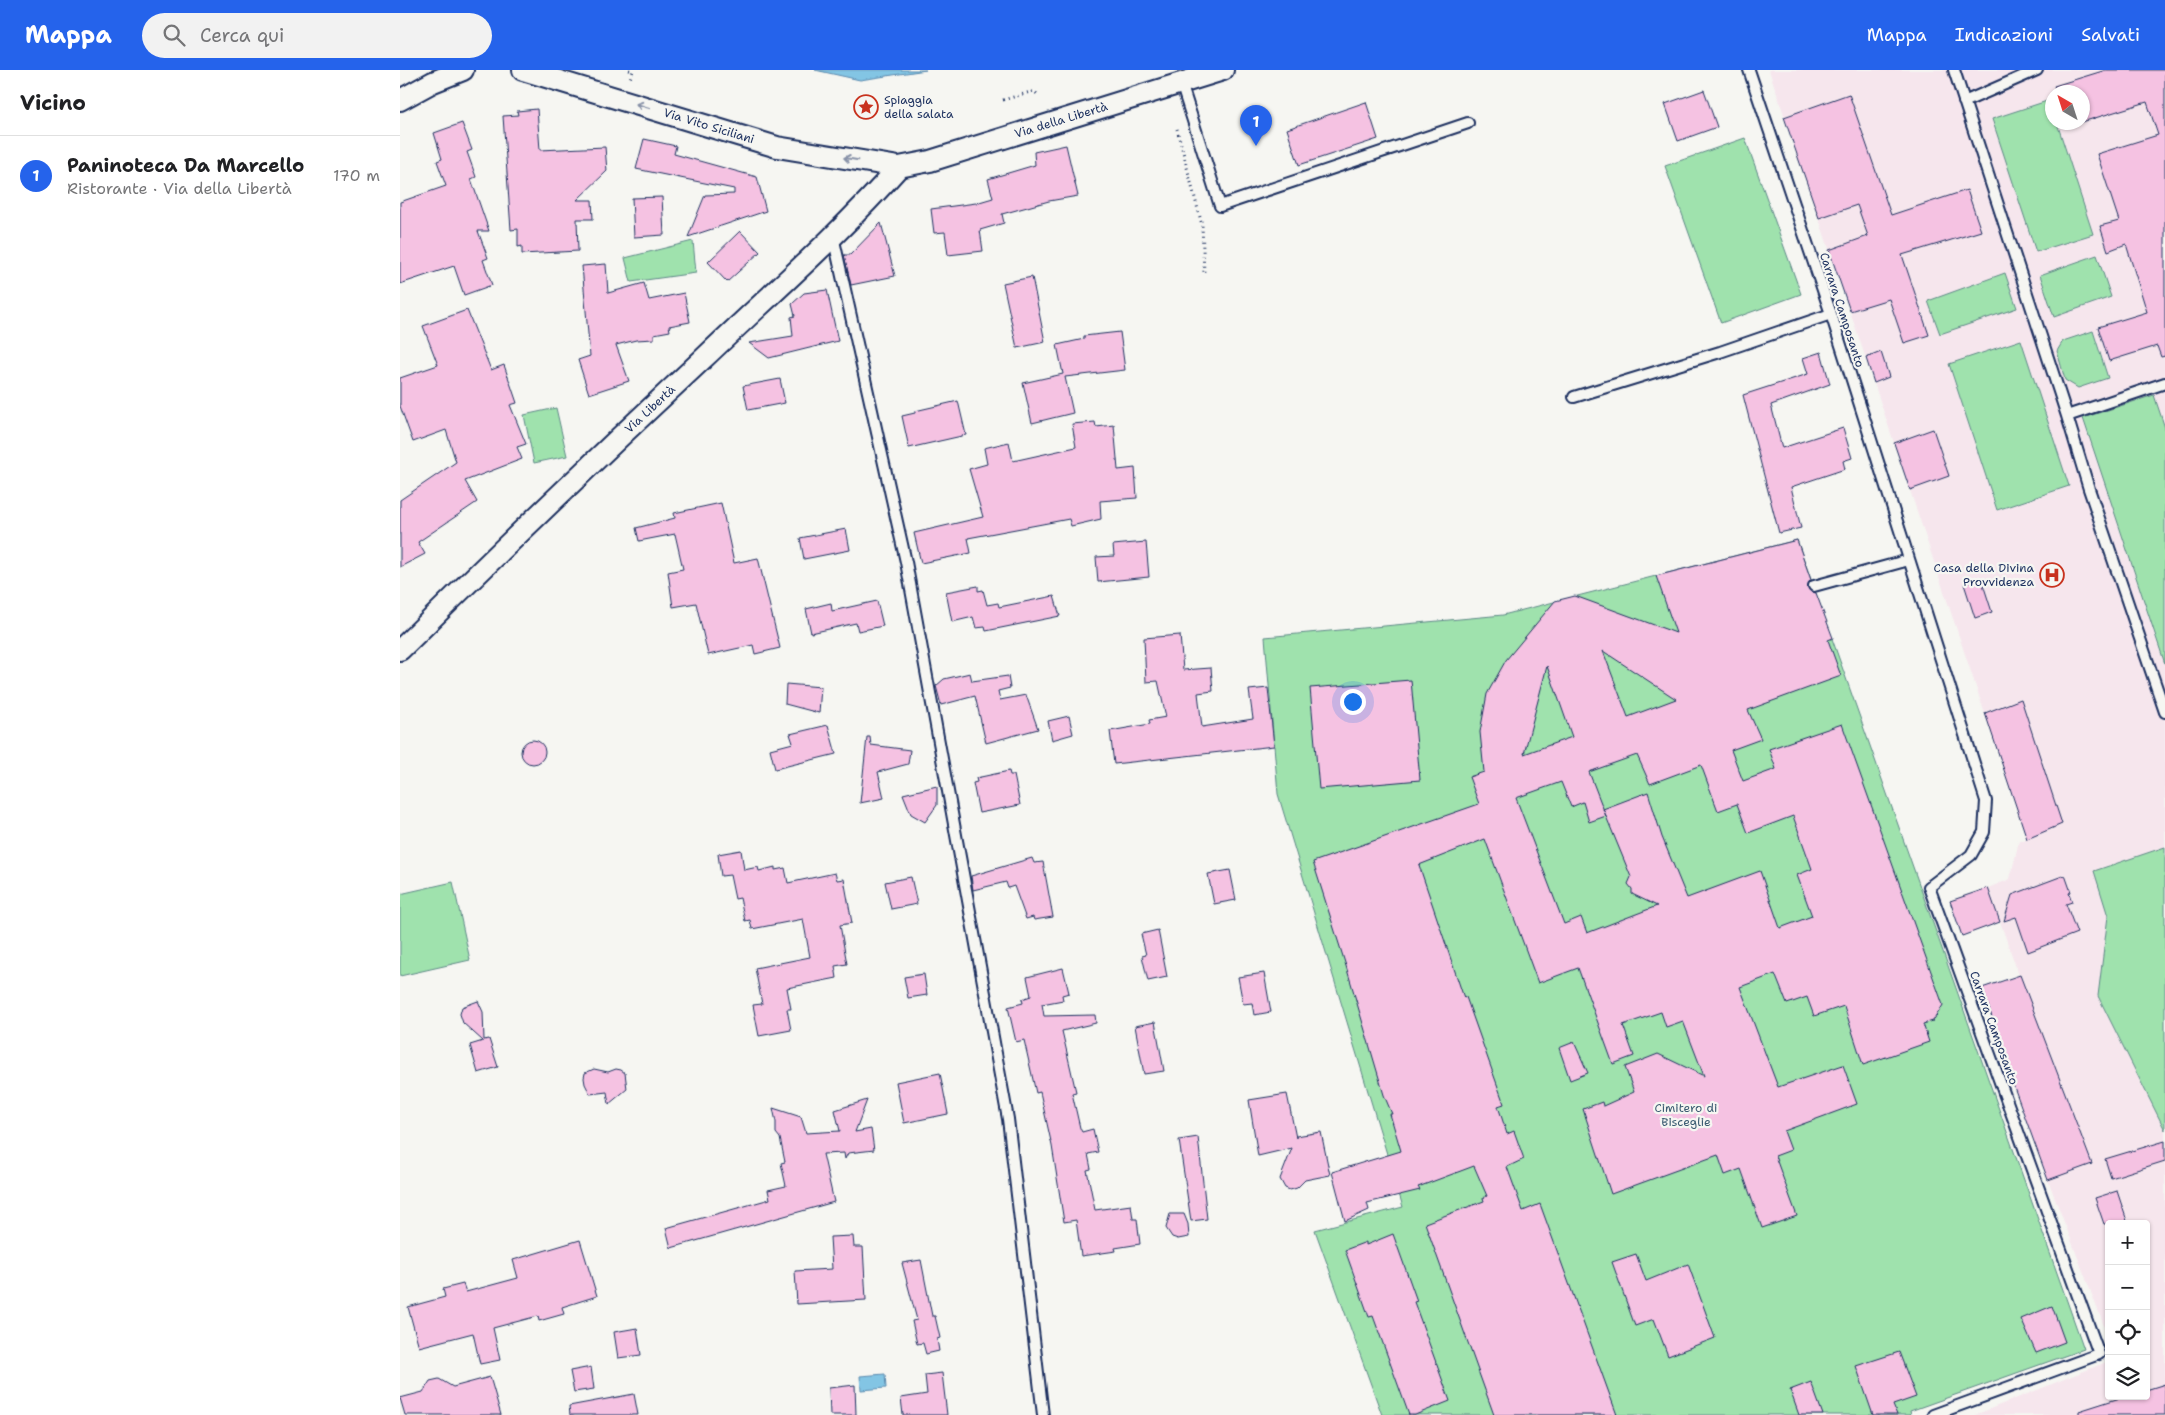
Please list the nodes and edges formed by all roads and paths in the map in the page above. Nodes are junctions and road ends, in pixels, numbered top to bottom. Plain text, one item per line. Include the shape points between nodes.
1 (463, 70) edge
2 (523, 70) edge
3 (629, 70) edge
4 (1223, 70) edge
5 (1749, 70) edge
6 (1954, 70) edge
7 (2036, 70) edge
8 (629, 82) dead end
9 (1182, 83) junction
10 (1038, 96) dead end
11 (400, 100) edge
12 (1003, 100) dead end
13 (1964, 102) junction
14 (1468, 123) dead end
15 (1176, 124) dead end
16 (899, 167) junction
17 (833, 236) junction
18 (1204, 273) dead end
19 (1831, 314) junction
20 (2165, 383) edge
21 (1574, 397) dead end
22 (2067, 416) junction
23 (1908, 560) junction
24 (1814, 586) dead end
25 (400, 650) edge
26 (2165, 712) edge
27 (1043, 1415) edge
28 (1933, 1415) edge

1 - 11 street
16 -> 2 street, Via Vito Siciliani via 777,147
3 - 8 path via 633,71
4 - 9 street, Via della Libertà
5 - 19 lane, Carrara Camposanto
6 - 13 lane
7 - 13 lane
9 - 14 lane via 1220,206
9 - 16 street, Via della Libertà via 930,161
10 - 12 path via 1034,91
13 - 22 lane
15 - 18 path via 1202,225
16 - 17 street, Via Libertà
17 - 25 street, Via Libertà
17 - 27 lane via 906,562 1008,1119
19 - 21 lane
19 - 23 lane, Carrara Camposanto
20 - 22 lane
22 - 26 lane via 2088,489
23 - 24 lane
23 - 28 lane, Carrara Camposanto via 1986,801 1984,832 1971,855 1929,887 2099,1354

